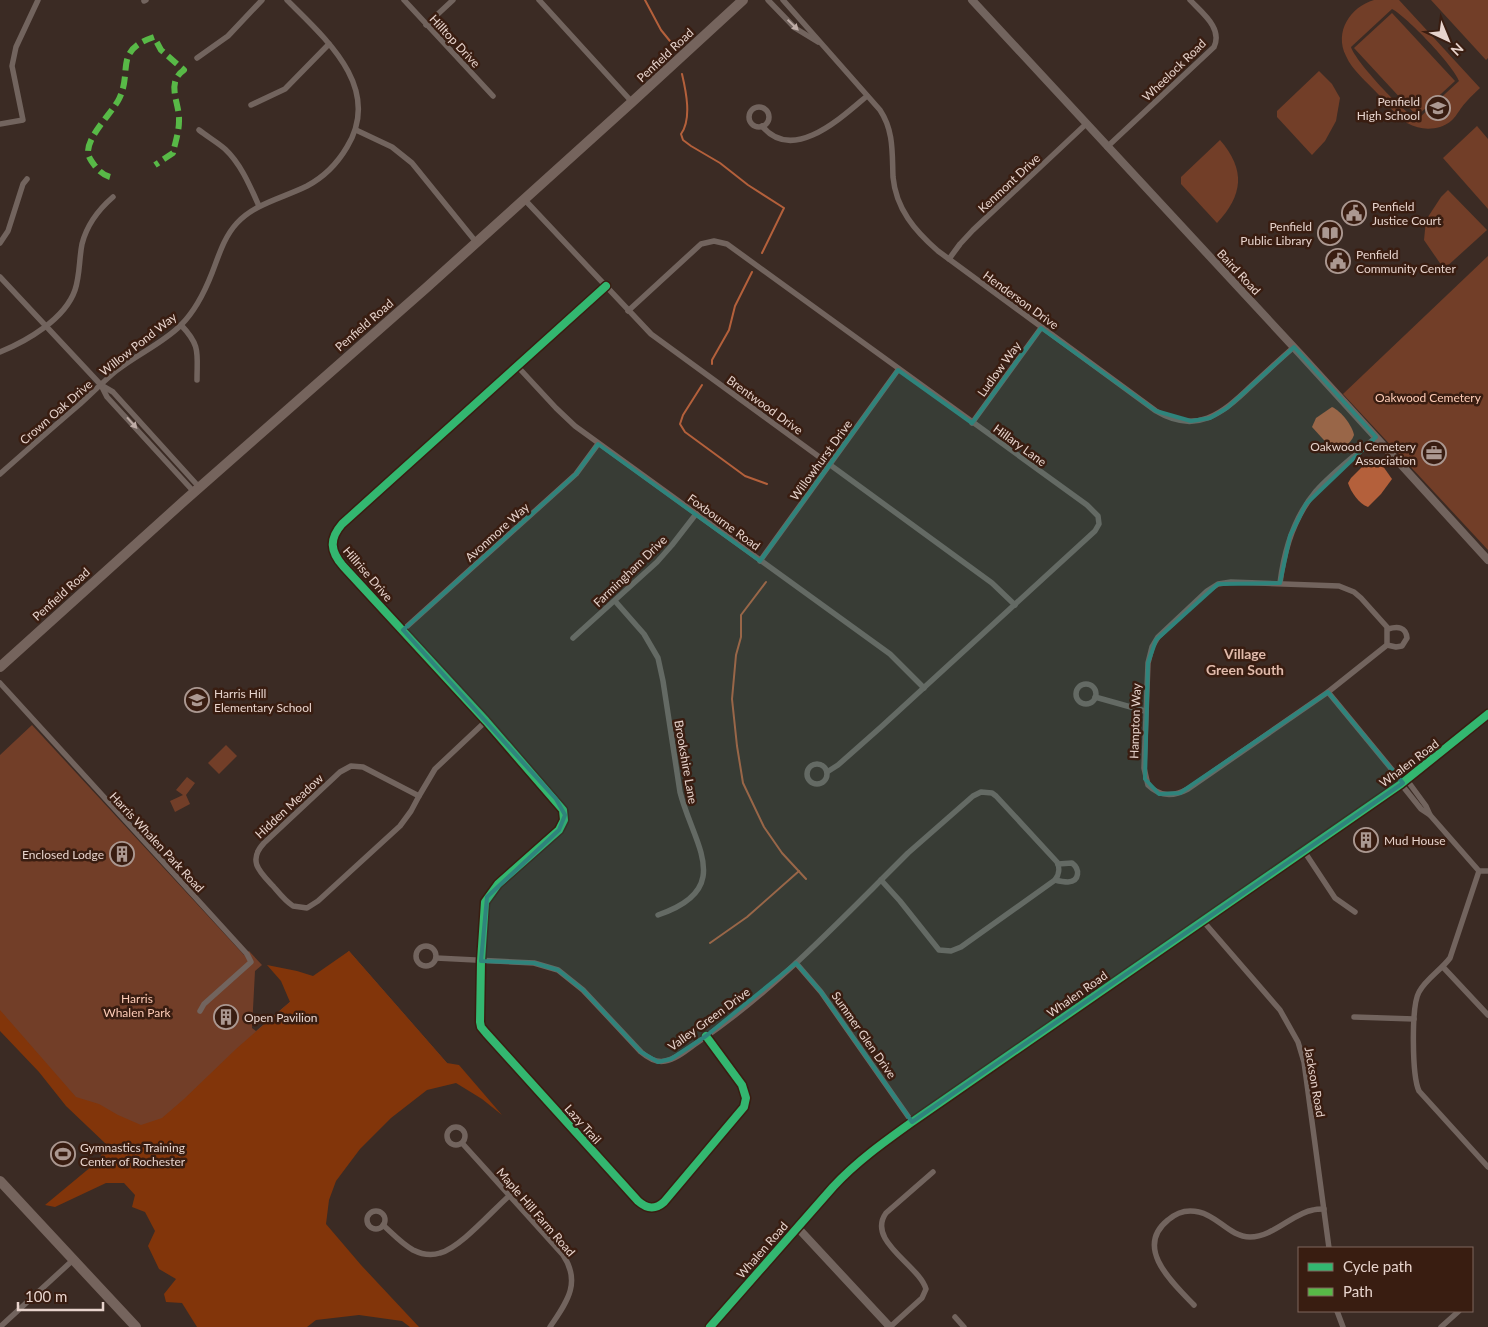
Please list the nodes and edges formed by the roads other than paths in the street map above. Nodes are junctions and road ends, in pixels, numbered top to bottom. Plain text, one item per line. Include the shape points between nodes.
1 (38, 0) edge
2 (262, 0) edge
3 (287, 0) edge
4 (404, 0) edge
5 (453, 0) edge
6 (539, 0) edge
7 (743, 0) edge
8 (768, 0) edge
9 (783, 0) edge
10 (972, 0) edge
11 (1190, 0) edge
12 (426, 25) junction
13 (329, 44) junction
14 (822, 45) junction
15 (197, 58) dead end
16 (492, 96) dead end
17 (867, 96) junction
18 (632, 102) junction
19 (252, 105) dead end
20 (0, 124) edge
21 (1086, 124) junction
22 (762, 126) dead end
23 (200, 130) dead end
24 (356, 130) junction
25 (1107, 147) junction
26 (27, 179) dead end
27 (113, 197) dead end
28 (524, 199) junction
29 (259, 206) junction
30 (476, 242) junction
31 (0, 243) edge
32 (949, 259) junction
33 (0, 277) edge
34 (606, 286) junction
35 (628, 311) junction
36 (181, 325) junction
37 (45, 327) junction
38 (1042, 328) junction
39 (1294, 347) junction
40 (0, 352) edge
41 (518, 367) junction
42 (898, 370) junction
43 (197, 380) dead end
44 (101, 385) junction
45 (972, 423) junction
46 (1376, 437) junction
47 (598, 444) junction
48 (830, 465) junction
49 (0, 474) edge
50 (197, 489) junction
51 (696, 514) junction
52 (1488, 560) edge
53 (760, 561) junction
54 (1280, 584) junction
55 (615, 601) junction
56 (1015, 604) junction
57 (1388, 629) junction
58 (403, 630) junction
59 (573, 638) dead end
60 (1388, 645) junction
61 (0, 667) edge
62 (0, 683) edge
63 (924, 688) junction
64 (1328, 692) junction
65 (1095, 697) dead end
66 (1146, 711) junction
67 (1488, 714) edge
68 (486, 721) junction
69 (827, 772) dead end
70 (1403, 782) junction
71 (419, 796) junction
72 (1304, 851) junction
73 (531, 856) joint
74 (1058, 864) junction
75 (1479, 871) junction
76 (1488, 871) edge
77 (881, 880) junction
78 (1055, 880) junction
79 (1355, 912) dead end
80 (658, 915) dead end
81 (1203, 921) junction
82 (436, 958) dead end
83 (481, 961) junction
84 (796, 963) junction
85 (1443, 967) junction
86 (200, 1011) dead end
87 (1488, 1015) edge
88 (1354, 1017) dead end
89 (1414, 1019) junction
90 (706, 1036) junction
91 (912, 1122) junction
92 (462, 1143) dead end
93 (1488, 1167) edge
94 (933, 1172) dead end
95 (0, 1180) edge
96 (509, 1196) junction
97 (1324, 1209) junction
98 (383, 1225) dead end
99 (797, 1227) junction
100 (1329, 1247) edge
101 (73, 1260) junction
102 (1194, 1305) dead end
103 (1337, 1312) edge
104 (1458, 1312) edge
105 (955, 1317) dead end
106 (0, 1327) edge
107 (136, 1327) edge
108 (550, 1327) edge
109 (710, 1327) edge
110 (890, 1327) edge
111 (964, 1327) edge
112 (1343, 1327) edge
113 (1441, 1327) edge

1 - 20 street via 16,47 12,66 22,120
2 - 15 street via 228,36
3 - 13 street, Willow Pond Way
4 - 12 street, Hilltop Drive
5 - 12 street
6 - 18 street
7 - 18 main road, Penfield Road
8 -> 14 street, Henderson Drive via 795,28
9 - 14 street, Henderson Drive
10 - 21 street, Baird Road
11 - 25 street, Wheelock Road via 1216,30 1214,47
12 - 16 street, Hilltop Drive
13 - 19 street via 285,89
13 - 24 street, Willow Pond Way via 349,72 356,89
14 - 17 street, Henderson Drive
17 - 22 street via 838,119 804,138 783,140
17 - 32 street, Henderson Drive via 889,127 893,174 903,212 919,233
18 - 28 main road, Penfield Road
21 - 25 street, Baird Road
21 - 32 street, Kenmont Drive via 973,230
23 - 29 street via 234,159
24 - 29 street, Willow Pond Way via 343,155 326,173 307,186
24 - 30 street via 392,147 407,159
25 - 39 street, Baird Road
26 - 31 street via 8,231
27 - 37 street via 96,213 85,233 71,298
28 - 30 main road, Penfield Road
28 - 34 street, Brentwood Drive
29 - 36 street, Willow Pond Way via 229,232 206,288
30 - 50 main road, Penfield Road
32 - 38 street, Henderson Drive
33 - 37 street, Willow Pond Way
34 - 35 street, Brentwood Drive
34 - 41 street, Hillrise Drive
35 - 42 street, Hillary Lane via 701,244 720,241
35 - 48 street, Brentwood Drive via 660,341
36 - 43 street via 197,347
36 - 44 street, Willow Pond Way
37 - 40 street via 26,341
37 - 44 street, Willow Pond Way
38 - 39 street, Henderson Drive via 1156,411 1183,421 1210,418 1227,408
38 - 45 street, Ludlow Way
39 - 46 street, Baird Road
41 - 47 street, Foxbourne Road via 556,408
41 - 58 street, Hillrise Drive via 342,524 334,535 332,546 338,561
42 - 45 street, Hillary Lane
42 - 48 street, Willowhurst Drive
44 - 49 street, Crown Oak Drive
44 - 50 street, Willow Pond Way via 113,392
45 - 56 street, Hillary Lane via 1087,505 1096,512 1099,520 1098,528
46 - 52 street, Baird Road
46 - 54 street via 1327,480 1306,504 1290,536
47 - 51 street, Foxbourne Road
47 - 58 street, Avonmore Way via 576,474
48 - 53 street, Willowhurst Drive
48 - 56 street, Brentwood Drive via 992,583
50 - 61 main road, Penfield Road
51 - 53 street, Foxbourne Road
51 - 55 street, Farmingham Drive via 672,545
53 - 63 street, Foxbourne Road via 890,654
54 - 57 street, Hampton Way via 1327,584 1347,588 1361,598
54 - 66 street, Hampton Way via 1231,582 1207,590 1152,646
55 - 59 street, Farmingham Drive
55 - 80 street, Brookshire Lane via 644,634 658,658 683,806 704,864 700,885 688,900
56 - 63 street, Hillary Lane
57 - 60 street
57 - 60 street, Hampton Way via 1402,628 1407,638 1402,646
58 - 68 street, Hillrise Drive
60 - 64 street, Hampton Way
62 - 86 street, Harris Whalen Park Road via 247,954 251,962
63 - 69 street, Hillary Lane
64 - 66 street, Hampton Way via 1188,788 1172,795 1153,790 1145,780
64 - 70 street
65 - 66 street
67 - 70 street, Whalen Road
68 - 71 street, Hidden Meadow via 435,769
68 - 73 street, Hillrise Drive via 565,815 563,825
70 - 72 street, Whalen Road
70 - 75 street
71 - 71 street, Hidden Meadow via 400,826 313,906 293,906 257,867 259,847 346,768 363,767
72 - 79 street via 1335,898
72 - 81 street, Whalen Road
73 - 83 street, Lazy Trail via 487,897
74 - 77 street, Valley Green Drive via 996,796 981,792 929,834
74 - 78 street
74 - 78 street, Valley Green Drive via 1072,863 1078,873 1071,882
75 - 76 street
75 - 85 street via 1453,950
77 - 78 street, Valley Green Drive via 935,946 945,952 961,947
77 - 84 street, Valley Green Drive
81 - 91 street, Whalen Road
81 - 97 street, Jackson Road via 1280,1010 1298,1042 1304,1062
82 - 83 street
83 - 90 street, Valley Green Drive via 534,963 567,975 641,1052 658,1062 671,1059
83 - 90 street, Lazy Trail via 481,1027 638,1202 646,1207 656,1208 664,1202 744,1108 746,1098 742,1086
84 - 90 street, Valley Green Drive
84 - 91 street, Summer Glen Drive via 822,992
85 - 87 street
85 - 89 street via 1419,991
88 - 89 street
89 - 93 street via 1416,1085
91 - 99 street, Whalen Road via 846,1173
92 - 96 street, Maple Hill Farm Road
94 - 110 street via 882,1220 885,1240 926,1288 922,1298
95 - 101 main road
96 - 98 street via 463,1238 440,1254 412,1250
96 - 108 street, Maple Hill Farm Road via 563,1255 572,1273 569,1295
97 - 100 street, Jackson Road
97 - 102 street via 1311,1210 1268,1233 1250,1237 1231,1231 1204,1213 1190,1210 1173,1216 1159,1229 1155,1239 1156,1259
99 - 109 street, Whalen Road
99 - 110 street
101 - 106 street
101 - 107 main road
103 - 112 street
104 - 113 street
105 - 111 street

